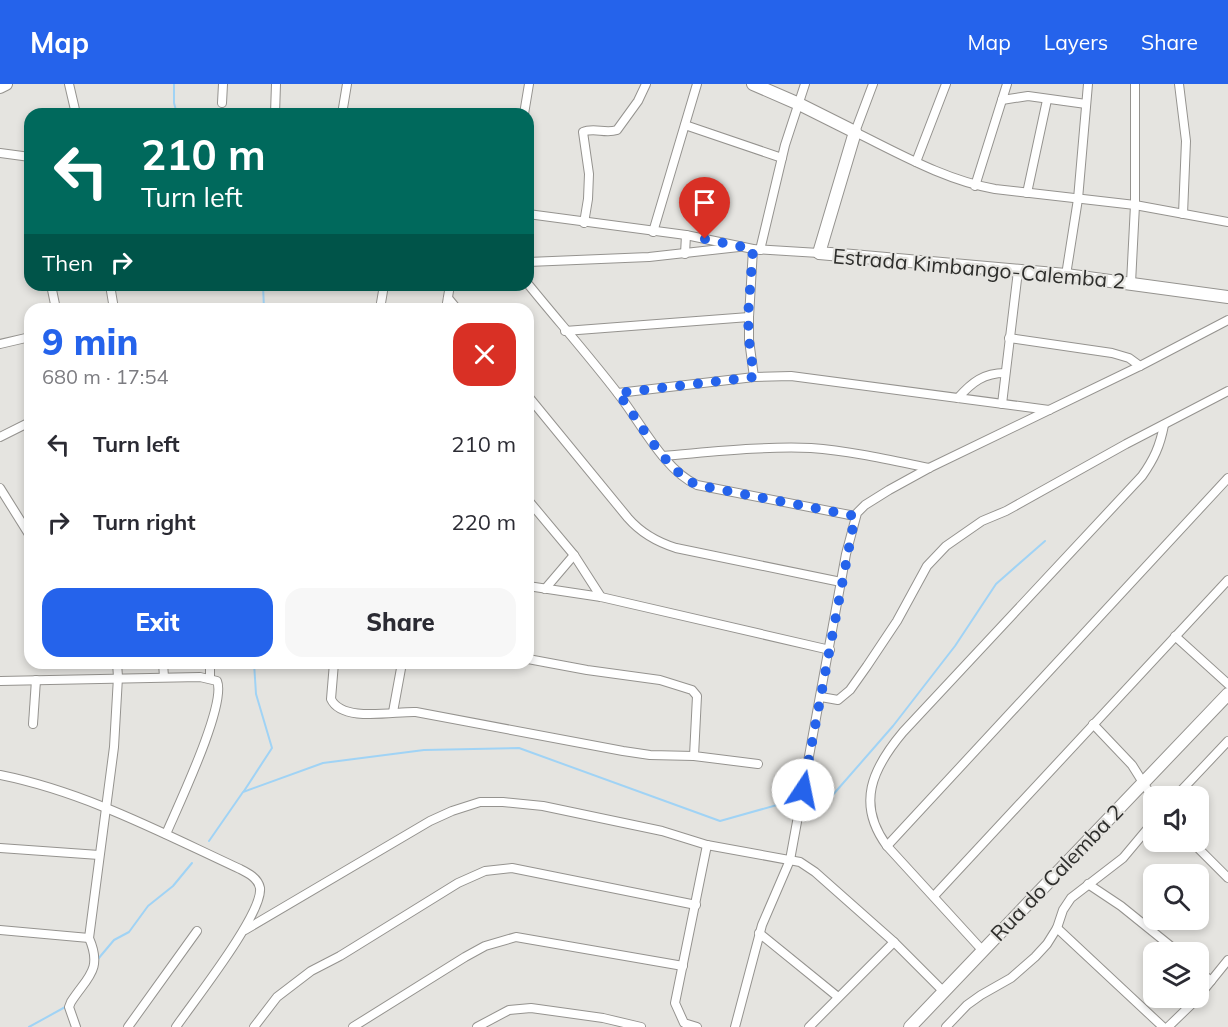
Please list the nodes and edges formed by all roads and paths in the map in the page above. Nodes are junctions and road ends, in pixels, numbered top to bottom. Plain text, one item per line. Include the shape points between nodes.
1 (6, 84) edge
2 (69, 84) edge
3 (223, 84) edge
4 (276, 84) edge
5 (347, 84) edge
6 (529, 84) edge
7 (646, 84) edge
8 (697, 84) edge
9 (753, 84) edge
10 (805, 84) edge
11 (873, 84) edge
12 (946, 84) edge
13 (1007, 84) edge
14 (1088, 84) edge
15 (1135, 84) edge
16 (1179, 84) edge
17 (0, 87) edge
18 (1047, 99) junction
19 (1002, 100) junction
20 (222, 103) dead end
21 (799, 104) junction
22 (1086, 104) junction
23 (75, 108) edge
24 (275, 108) edge
25 (343, 108) edge
26 (525, 108) edge
27 (686, 124) junction
28 (855, 132) junction
29 (0, 153) edge
30 (24, 158) edge
31 (782, 158) junction
32 (916, 162) junction
33 (975, 186) junction
34 (1027, 194) junction
35 (1077, 199) junction
36 (1135, 205) junction
37 (1183, 214) junction
38 (534, 215) edge
39 (1228, 222) edge
40 (584, 223) junction
41 (653, 232) junction
42 (686, 236) junction
43 (742, 247) junction
44 (757, 249) junction
45 (819, 253) junction
46 (685, 254) junction
47 (534, 262) edge
48 (1018, 271) junction
49 (1066, 275) junction
50 (1131, 283) junction
51 (449, 291) edge
52 (534, 291) edge
53 (1228, 297) edge
54 (448, 298) junction
55 (447, 303) edge
56 (452, 303) edge
57 (748, 316) junction
58 (1228, 320) edge
59 (565, 331) junction
60 (24, 338) edge
61 (1010, 338) junction
62 (0, 344) edge
63 (1140, 366) junction
64 (1005, 373) junction
65 (754, 377) junction
66 (1228, 391) edge
67 (618, 393) junction
68 (958, 398) junction
69 (534, 403) edge
70 (1002, 404) junction
71 (1050, 410) junction
72 (24, 425) edge
73 (1164, 425) junction
74 (0, 437) edge
75 (663, 456) junction
76 (929, 468) junction
77 (1228, 478) edge
78 (0, 488) edge
79 (534, 507) edge
80 (855, 516) junction
81 (24, 526) edge
82 (574, 555) junction
83 (1228, 580) edge
84 (841, 582) junction
85 (534, 587) edge
86 (545, 589) junction
87 (601, 597) junction
88 (1175, 636) junction
89 (830, 650) junction
90 (534, 660) edge
91 (117, 669) edge
92 (164, 669) edge
93 (210, 669) edge
94 (333, 669) edge
95 (401, 669) edge
96 (118, 677) junction
97 (164, 677) junction
98 (210, 678) junction
99 (36, 680) junction
100 (0, 681) edge
101 (1228, 684) edge
102 (1228, 694) edge
103 (821, 697) junction
104 (393, 712) junction
105 (33, 724) dead end
106 (1093, 724) junction
107 (1228, 741) edge
108 (694, 756) junction
109 (758, 764) dead end
110 (0, 776) edge
111 (1142, 784) junction
112 (1185, 786) edge
113 (105, 808) junction
114 (166, 834) junction
115 (1143, 834) edge
116 (707, 845) junction
117 (887, 846) junction
118 (0, 848) edge
119 (1202, 852) edge
120 (99, 855) junction
121 (790, 860) junction
122 (1228, 878) edge
123 (1088, 884) junction
124 (934, 896) junction
125 (696, 905) junction
126 (1057, 928) junction
127 (0, 930) edge
128 (245, 930) junction
129 (197, 931) dead end
130 (759, 933) junction
131 (89, 938) junction
132 (894, 942) junction
133 (1166, 942) edge
134 (983, 951) junction
135 (1228, 960) edge
136 (683, 966) junction
137 (1225, 970) edge
138 (1211, 981) joint
139 (1209, 983) edge
140 (944, 992) junction
141 (838, 997) junction
142 (1187, 1008) edge
143 (683, 1025) edge
144 (76, 1027) edge
145 (128, 1027) edge
146 (176, 1027) edge
147 (254, 1027) edge
148 (353, 1027) edge
149 (477, 1027) edge
150 (641, 1027) edge
151 (697, 1027) edge
152 (735, 1027) edge
153 (808, 1027) edge
154 (910, 1027) edge
155 (946, 1027) edge
156 (1163, 1027) edge
157 (1168, 1027) edge

1 - 17 main road
2 - 23 street
3 - 20 street
4 - 24 street
5 - 25 street
6 - 26 street
7 - 40 street via 617,130 583,132 589,174
8 - 27 street
9 - 21 main road
10 - 21 street
11 - 28 street
12 - 32 street
13 - 19 street
14 - 22 street
15 - 36 street
16 - 37 street via 1186,141
18 - 19 street via 1028,96
18 - 22 street
18 - 34 street
19 - 33 street
21 - 28 main road
21 - 31 street
22 - 35 street
27 - 31 street
27 - 41 street
28 - 32 street
28 - 45 main road, Estrada Kimbango-Calemba 2
29 - 30 street
31 - 44 street
32 - 33 street
33 - 34 street
34 - 35 street
35 - 36 street
35 - 49 street
36 - 37 street
36 - 50 street
37 - 39 street
38 - 40 street
40 - 41 street
41 - 42 street
42 - 43 street
42 - 46 street
43 - 44 street
43 - 46 street
44 - 45 street
44 - 57 street
45 - 48 main road, Estrada Kimbango-Calemba 2
46 - 47 street
48 - 49 main road, Estrada Kimbango-Calemba 2
48 - 61 street
49 - 50 main road, Estrada Kimbango-Calemba 2
50 - 53 main road, Estrada Kimbango-Calemba 2
51 - 54 street
52 - 59 street
54 - 55 street
54 - 56 street
57 - 59 street
57 - 65 street
58 - 63 street
59 - 67 street
60 - 62 street
61 - 63 street via 1112,353
61 - 64 street
63 - 71 street
64 - 68 street via 980,377
64 - 70 street
65 - 67 street
65 - 68 street via 791,376
66 - 73 street
67 - 75 street
68 - 70 street
69 - 84 street via 628,518 655,540 676,548
70 - 71 street
71 - 76 street
72 - 74 street
73 - 103 street via 982,521 946,546 927,566 897,621 850,690 838,699
73 - 117 street via 1155,458 1142,476 884,756 874,781 870,812
75 - 76 street via 812,448
75 - 80 street via 697,485
76 - 80 street via 865,505
77 - 117 street
78 - 81 street
79 - 82 street
80 - 84 street
82 - 86 street
82 - 87 street
83 - 88 street
84 - 89 street
85 - 86 street
86 - 87 street
87 - 89 street
88 - 101 street
88 - 106 street
89 - 103 street
90 - 108 street via 660,680 692,690 697,696
91 - 96 street
92 - 97 street
93 - 98 street
94 - 104 street via 334,704 348,712
95 - 104 street
96 - 97 street
96 - 99 street
96 - 113 street
97 - 98 street
98 - 114 street via 219,686 214,709 197,763
99 - 100 street
99 - 105 street
102 - 111 main road, Rua do Calemba 2
103 - 121 street
104 - 108 street via 416,712 650,755
106 - 111 street via 1132,765
106 - 124 street
107 - 112 street
108 - 109 street
110 - 113 street via 54,788
111 - 134 main road, Rua do Calemba 2
113 - 114 street
113 - 120 street
114 - 128 street via 254,878 260,888 259,896
115 - 123 street via 1123,858
116 - 121 street
116 - 125 street
116 - 128 street via 662,831 543,806 480,802 430,821
117 - 124 street
118 - 120 street
119 - 122 street
120 - 131 street
121 - 130 street
121 - 132 street via 815,872
123 - 126 street via 1067,904
123 - 133 street
124 - 134 street
125 - 136 street
125 - 147 street via 512,868 485,871 311,970 277,997
126 - 155 street via 1024,968 974,1000
126 - 156 street
127 - 131 street
128 - 146 street
129 - 145 street
130 - 141 street
130 - 152 street
131 - 144 street via 95,951 93,969 69,1007
132 - 140 street
132 - 141 street
134 - 140 main road, Rua do Calemba 2
135 - 137 street
136 - 143 street via 675,1003
136 - 148 street via 516,937 465,957
137 - 138 street
138 - 139 street
140 - 154 main road, Rua do Calemba 2
141 - 153 street
142 - 157 street
143 - 151 street
149 - 150 street via 519,1008 603,1018

